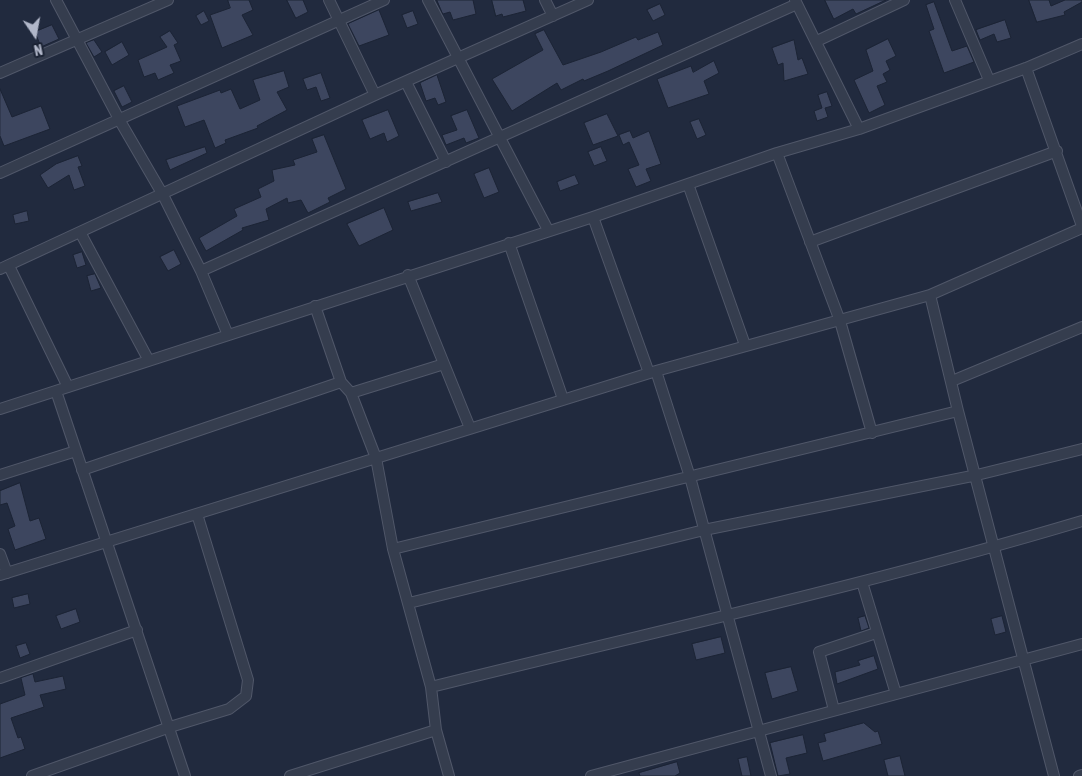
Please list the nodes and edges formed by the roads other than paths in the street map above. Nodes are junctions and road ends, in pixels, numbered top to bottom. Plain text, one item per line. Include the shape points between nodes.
1 (56, 0) edge
2 (168, 0) edge
3 (329, 0) edge
4 (384, 0) edge
5 (428, 0) edge
6 (545, 0) edge
7 (588, 0) edge
8 (904, 0) edge
9 (955, 0) edge
10 (796, 2) edge
11 (553, 16) junction
12 (339, 20) junction
13 (78, 39) junction
14 (817, 41) junction
15 (1082, 44) edge
16 (459, 59) junction
17 (1026, 68) junction
18 (0, 74) edge
19 (989, 80) junction
20 (406, 82) junction
21 (375, 95) junction
22 (120, 121) junction
23 (859, 129) junction
24 (502, 138) junction
25 (1057, 151) junction
26 (777, 153) junction
27 (446, 162) junction
28 (0, 173) edge
29 (688, 184) junction
30 (162, 195) junction
31 (593, 217) junction
32 (1082, 227) edge
33 (548, 230) junction
34 (80, 232) junction
35 (810, 242) junction
36 (509, 243) junction
37 (4, 267) edge
38 (201, 271) junction
39 (408, 275) junction
40 (930, 294) junction
41 (315, 306) junction
42 (840, 321) junction
43 (1082, 327) edge
44 (228, 335) junction
45 (745, 345) junction
46 (148, 359) junction
47 (444, 364) junction
48 (652, 372) junction
49 (952, 381) junction
50 (341, 382) junction
51 (68, 387) junction
52 (56, 392) junction
53 (351, 392) junction
54 (563, 399) junction
55 (0, 409) edge
56 (958, 411) junction
57 (470, 428) junction
58 (872, 433) junction
59 (1082, 449) edge
60 (76, 450) junction
61 (376, 458) junction
62 (82, 470) junction
63 (0, 475) edge
64 (977, 475) junction
65 (690, 477) junction
66 (197, 514) junction
67 (1082, 521) edge
68 (704, 530) junction
69 (105, 542) junction
70 (994, 547) junction
71 (393, 549) junction
72 (0, 554) edge
73 (4, 574) edge
74 (862, 582) junction
75 (409, 603) junction
76 (727, 614) junction
77 (137, 630) junction
78 (876, 632) junction
79 (1082, 644) edge
80 (1023, 660) junction
81 (0, 678) edge
82 (431, 687) junction
83 (896, 694) junction
84 (834, 710) junction
85 (170, 727) junction
86 (436, 730) junction
87 (760, 730) junction
88 (318, 771) edge
89 (613, 773) edge
90 (32, 776) edge
91 (185, 776) edge
92 (290, 776) edge
93 (449, 776) edge
94 (591, 776) edge
95 (771, 776) edge
96 (1054, 776) edge

1 - 13 street
2 - 13 street
3 - 12 street
4 - 12 street
5 - 16 street
6 - 11 street
7 - 11 street
8 - 14 street
9 - 19 street
10 - 14 street
10 - 24 street
11 - 16 street
12 - 21 street
12 - 22 street
13 - 18 street
13 - 22 street
14 - 23 street
15 - 17 street
16 - 20 street
16 - 24 street
17 - 19 street
17 - 25 street
19 - 23 street
20 - 21 street
20 - 27 street
21 - 30 street
22 - 28 street
22 - 30 street
23 - 26 street
24 - 27 street
24 - 33 street
25 - 32 street
25 - 35 street
26 - 29 street
26 - 35 street
27 - 38 street
29 - 31 street
29 - 45 street
30 - 34 street
30 - 38 street
31 - 33 street
31 - 48 street
32 - 40 street
33 - 36 street
34 - 37 street
34 - 46 street
35 - 42 street
36 - 39 street
36 - 54 street
37 - 51 street
38 - 44 street
39 - 41 street
39 - 47 street
40 - 42 street
40 - 49 street
41 - 44 street
41 - 50 street
42 - 45 street
42 - 58 street
43 - 49 street
44 - 46 street
45 - 48 street
46 - 51 street
47 - 53 street
47 - 57 street
48 - 54 street
48 - 65 street
49 - 56 street
50 - 53 street
50 - 62 street
51 - 52 street
52 - 55 street
52 - 60 street
53 - 61 street
54 - 57 street
56 - 58 street
56 - 64 street
57 - 61 street
58 - 65 street
59 - 64 street
60 - 62 street
60 - 63 street
61 - 66 street
61 - 71 street
62 - 69 street
64 - 68 street
64 - 70 street
65 - 68 street
65 - 71 street
66 - 69 street
66 - 85 street via 248,680 246,696 229,710
67 - 70 street
68 - 75 street
68 - 76 street
69 - 73 street
69 - 77 street
70 - 74 street
70 - 80 street
71 - 75 street
72 - 73 street
74 - 76 street
74 - 78 street
75 - 82 street
76 - 82 street
76 - 87 street
77 - 81 street
77 - 85 street
78 - 83 street
78 - 84 street via 820,652
79 - 80 street
80 - 83 street
80 - 96 street
82 - 86 street
83 - 84 street
84 - 87 street
85 - 90 street
85 - 91 street
86 - 88 street
86 - 93 street
87 - 89 street
87 - 95 street
88 - 92 street
89 - 94 street

